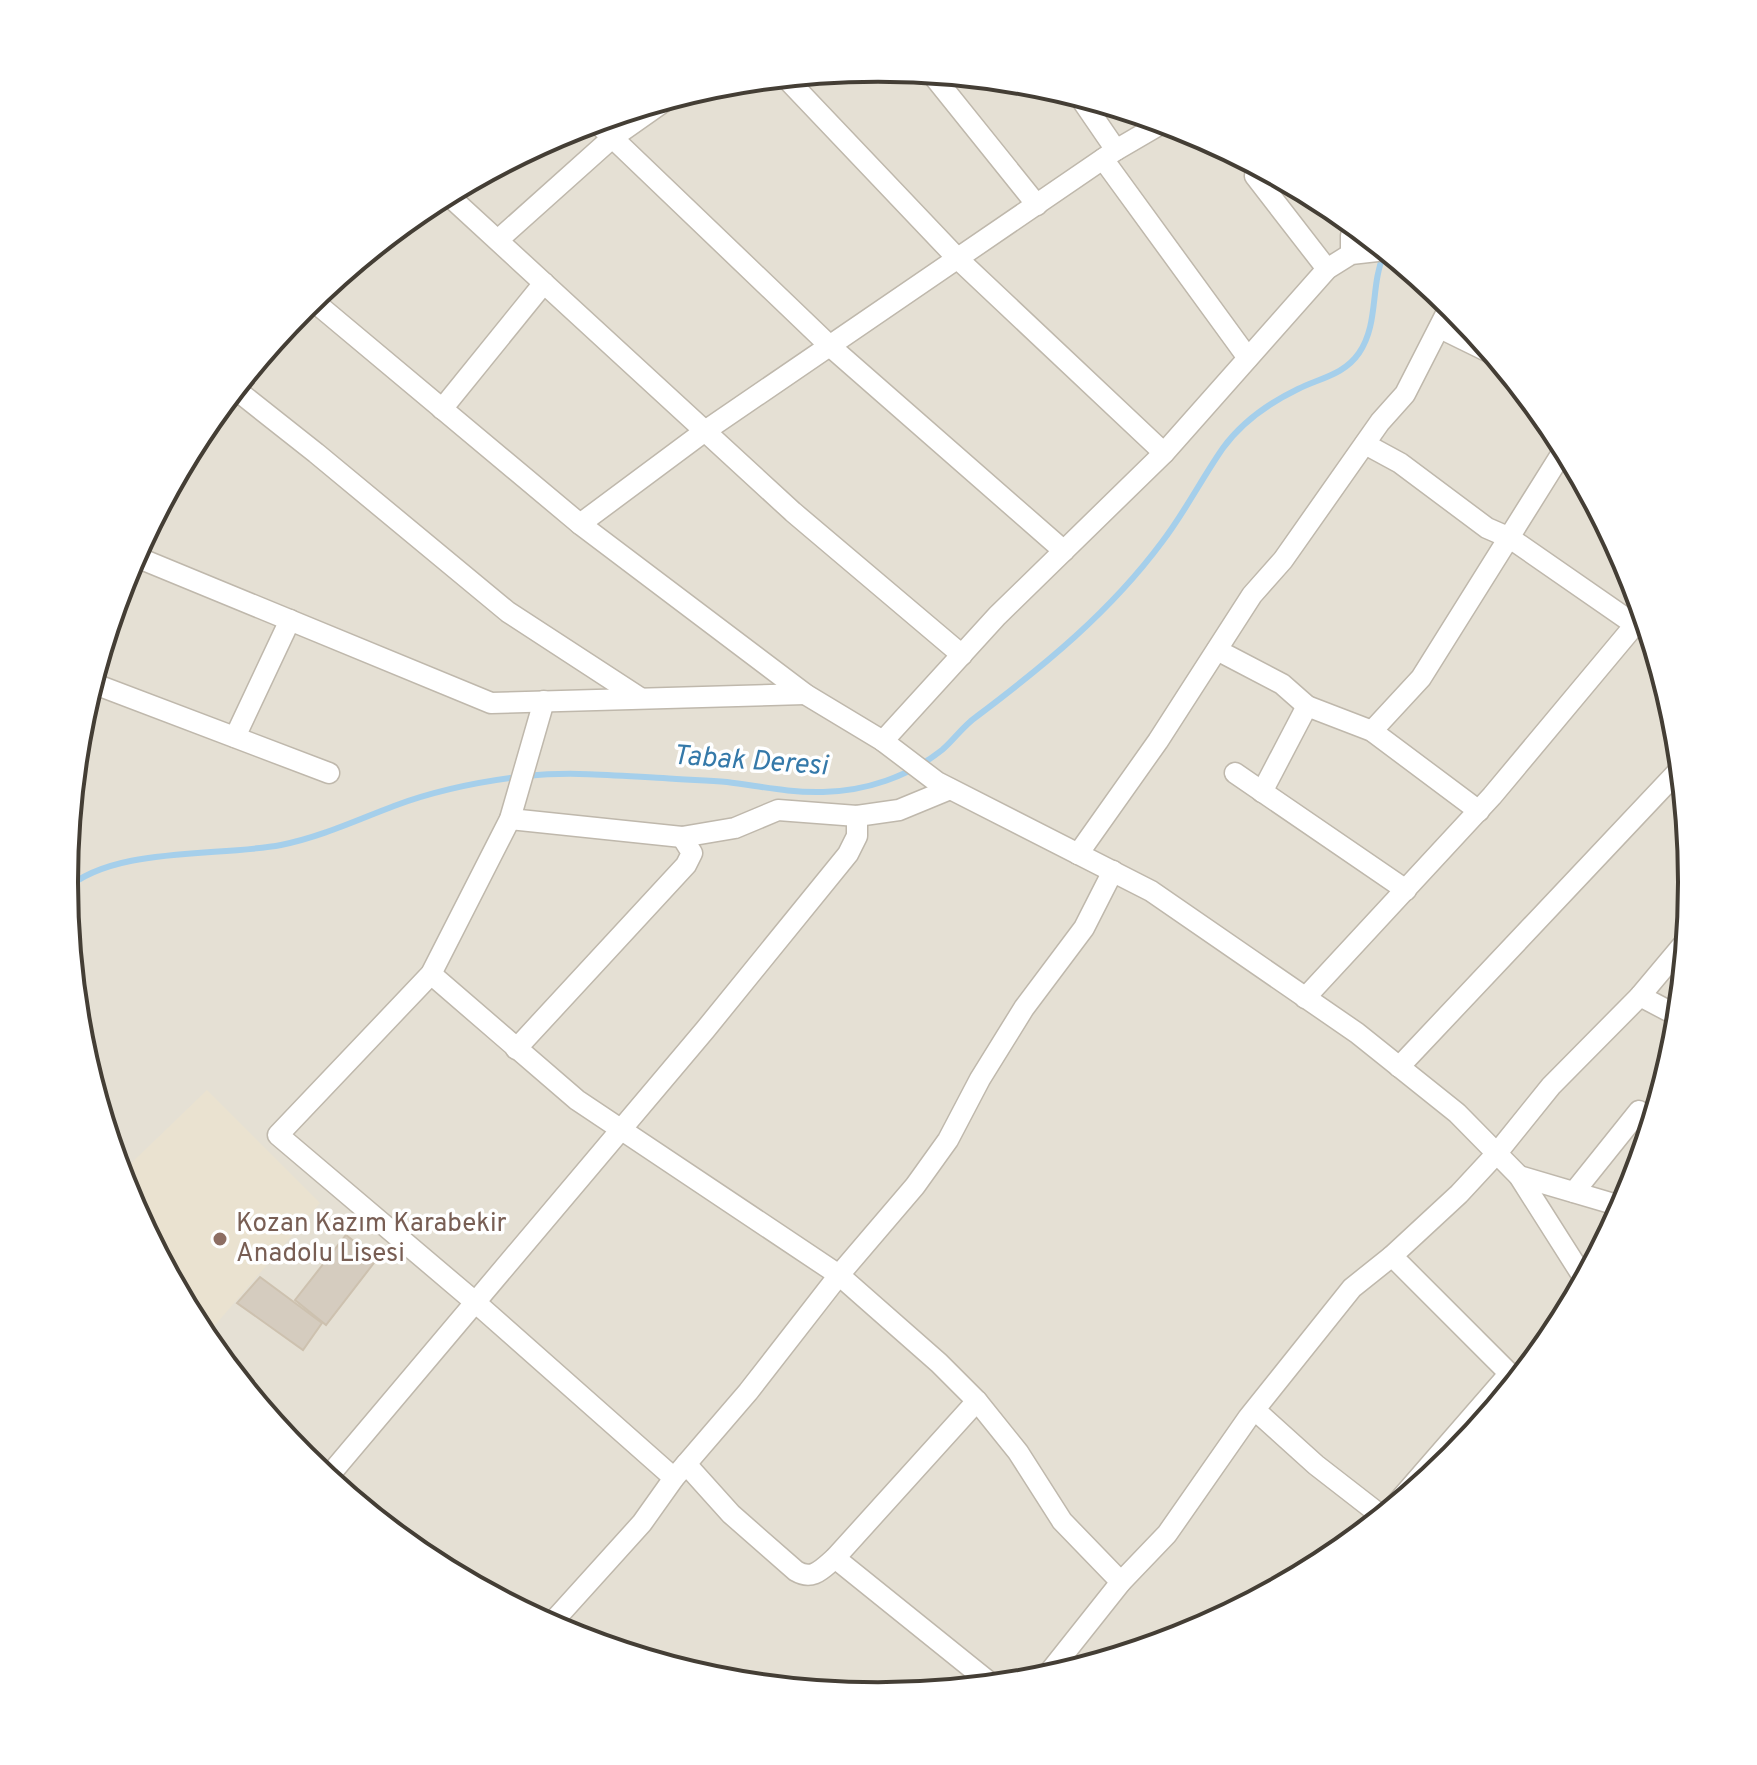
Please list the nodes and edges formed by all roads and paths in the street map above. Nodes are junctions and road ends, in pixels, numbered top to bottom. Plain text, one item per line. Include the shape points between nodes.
1 (941, 85) edge
2 (795, 87) edge
3 (1086, 109) edge
4 (640, 118) edge
5 (604, 130) edge
6 (1151, 130) edge
7 (612, 138) junction
8 (1110, 154) junction
9 (1256, 177) edge
10 (457, 203) edge
11 (1037, 205) junction
12 (1353, 238) edge
13 (498, 240) junction
14 (1367, 252) edge
15 (958, 259) junction
16 (1327, 269) junction
17 (544, 283) junction
18 (321, 308) edge
19 (1445, 316) edge
20 (1440, 328) junction
21 (1468, 342) edge
22 (831, 347) junction
23 (1248, 358) junction
24 (243, 395) edge
25 (442, 409) junction
26 (705, 431) junction
27 (1365, 444) junction
28 (1164, 453) junction
29 (1558, 460) edge
30 (580, 524) junction
31 (1510, 538) junction
32 (1064, 551) junction
33 (146, 561) edge
34 (1633, 615) edge
35 (290, 620) junction
36 (1636, 623) edge
37 (1217, 650) junction
38 (962, 655) junction
39 (102, 687) edge
40 (805, 694) junction
41 (640, 698) junction
42 (544, 701) junction
43 (1307, 706) junction
44 (1372, 731) junction
45 (235, 737) junction
46 (890, 747) junction
47 (329, 773) dead end
48 (1235, 773) dead end
49 (1672, 778) edge
50 (944, 786) junction
51 (1262, 792) junction
52 (1479, 811) junction
53 (857, 816) junction
54 (510, 819) junction
55 (682, 837) junction
56 (1078, 854) junction
57 (1113, 871) junction
58 (1406, 890) junction
59 (1675, 954) edge
60 (431, 974) junction
61 (1640, 996) junction
62 (1305, 998) junction
63 (1668, 1011) edge
64 (516, 1049) junction
65 (1399, 1067) junction
66 (1639, 1111) dead end
67 (622, 1128) junction
68 (1497, 1153) junction
69 (1519, 1176) junction
70 (1574, 1192) junction
71 (1613, 1200) edge
72 (1392, 1256) junction
73 (1579, 1270) edge
74 (839, 1275) junction
75 (475, 1302) junction
76 (1510, 1375) edge
77 (977, 1401) junction
78 (1255, 1410) junction
79 (334, 1469) edge
80 (680, 1471) junction
81 (1375, 1511) edge
82 (835, 1558) junction
83 (1121, 1582) junction
84 (558, 1616) edge
85 (1058, 1663) edge
86 (982, 1676) edge

1 - 11 street
2 - 15 street
3 - 8 street
4 - 7 street
5 - 7 street
6 - 8 street
7 - 13 street
7 - 22 street
8 - 11 street
8 - 23 street
9 - 16 street
10 - 13 street
11 - 15 street
12 - 14 street
13 - 17 street
14 - 16 street
15 - 22 street
15 - 28 street
16 - 23 street
17 - 25 street
17 - 26 street
18 - 25 street
19 - 20 street
20 - 21 street
20 - 27 street via 1405,394
22 - 26 street
22 - 32 street
23 - 28 street
24 - 41 street via 508,612
25 - 30 street
26 - 30 street
26 - 38 street
27 - 31 street via 1400,463 1487,528
27 - 37 street
28 - 32 street
29 - 31 street
30 - 40 street
31 - 34 street
31 - 44 street via 1421,678
32 - 38 street
33 - 35 street
35 - 42 street via 491,703
35 - 45 street
36 - 52 street
37 - 43 street via 1282,684
37 - 56 street
38 - 46 street
39 - 45 street
40 - 41 street
40 - 46 street
41 - 42 street
42 - 54 street
43 - 44 street
43 - 51 street
44 - 52 street
45 - 47 street
46 - 50 street
48 - 51 street
49 - 65 street
50 - 53 street via 899,810
50 - 56 street
51 - 58 street
52 - 58 street
53 - 55 street via 778,810 735,828
53 - 67 street via 857,836 848,854
54 - 55 street
54 - 60 street
55 - 64 street via 692,853 686,865
56 - 57 street
57 - 62 street via 1151,891
57 - 74 street via 1084,928 1024,1008 948,1140
58 - 62 street
59 - 61 street
60 - 64 street
60 - 75 street via 278,1135
61 - 63 street
61 - 68 street via 1551,1086
62 - 65 street
64 - 67 street via 577,1100
65 - 68 street
66 - 70 street
67 - 74 street
67 - 75 street
68 - 69 street
68 - 72 street
69 - 70 street
69 - 73 street
70 - 71 street
72 - 76 street
72 - 78 street via 1352,1288
74 - 77 street
74 - 80 street
75 - 79 street
75 - 80 street
77 - 82 street
77 - 83 street via 1062,1521
78 - 81 street
78 - 83 street via 1167,1534
80 - 82 street via 803,1575 815,1574
80 - 84 street via 642,1523
82 - 86 street
83 - 85 street

